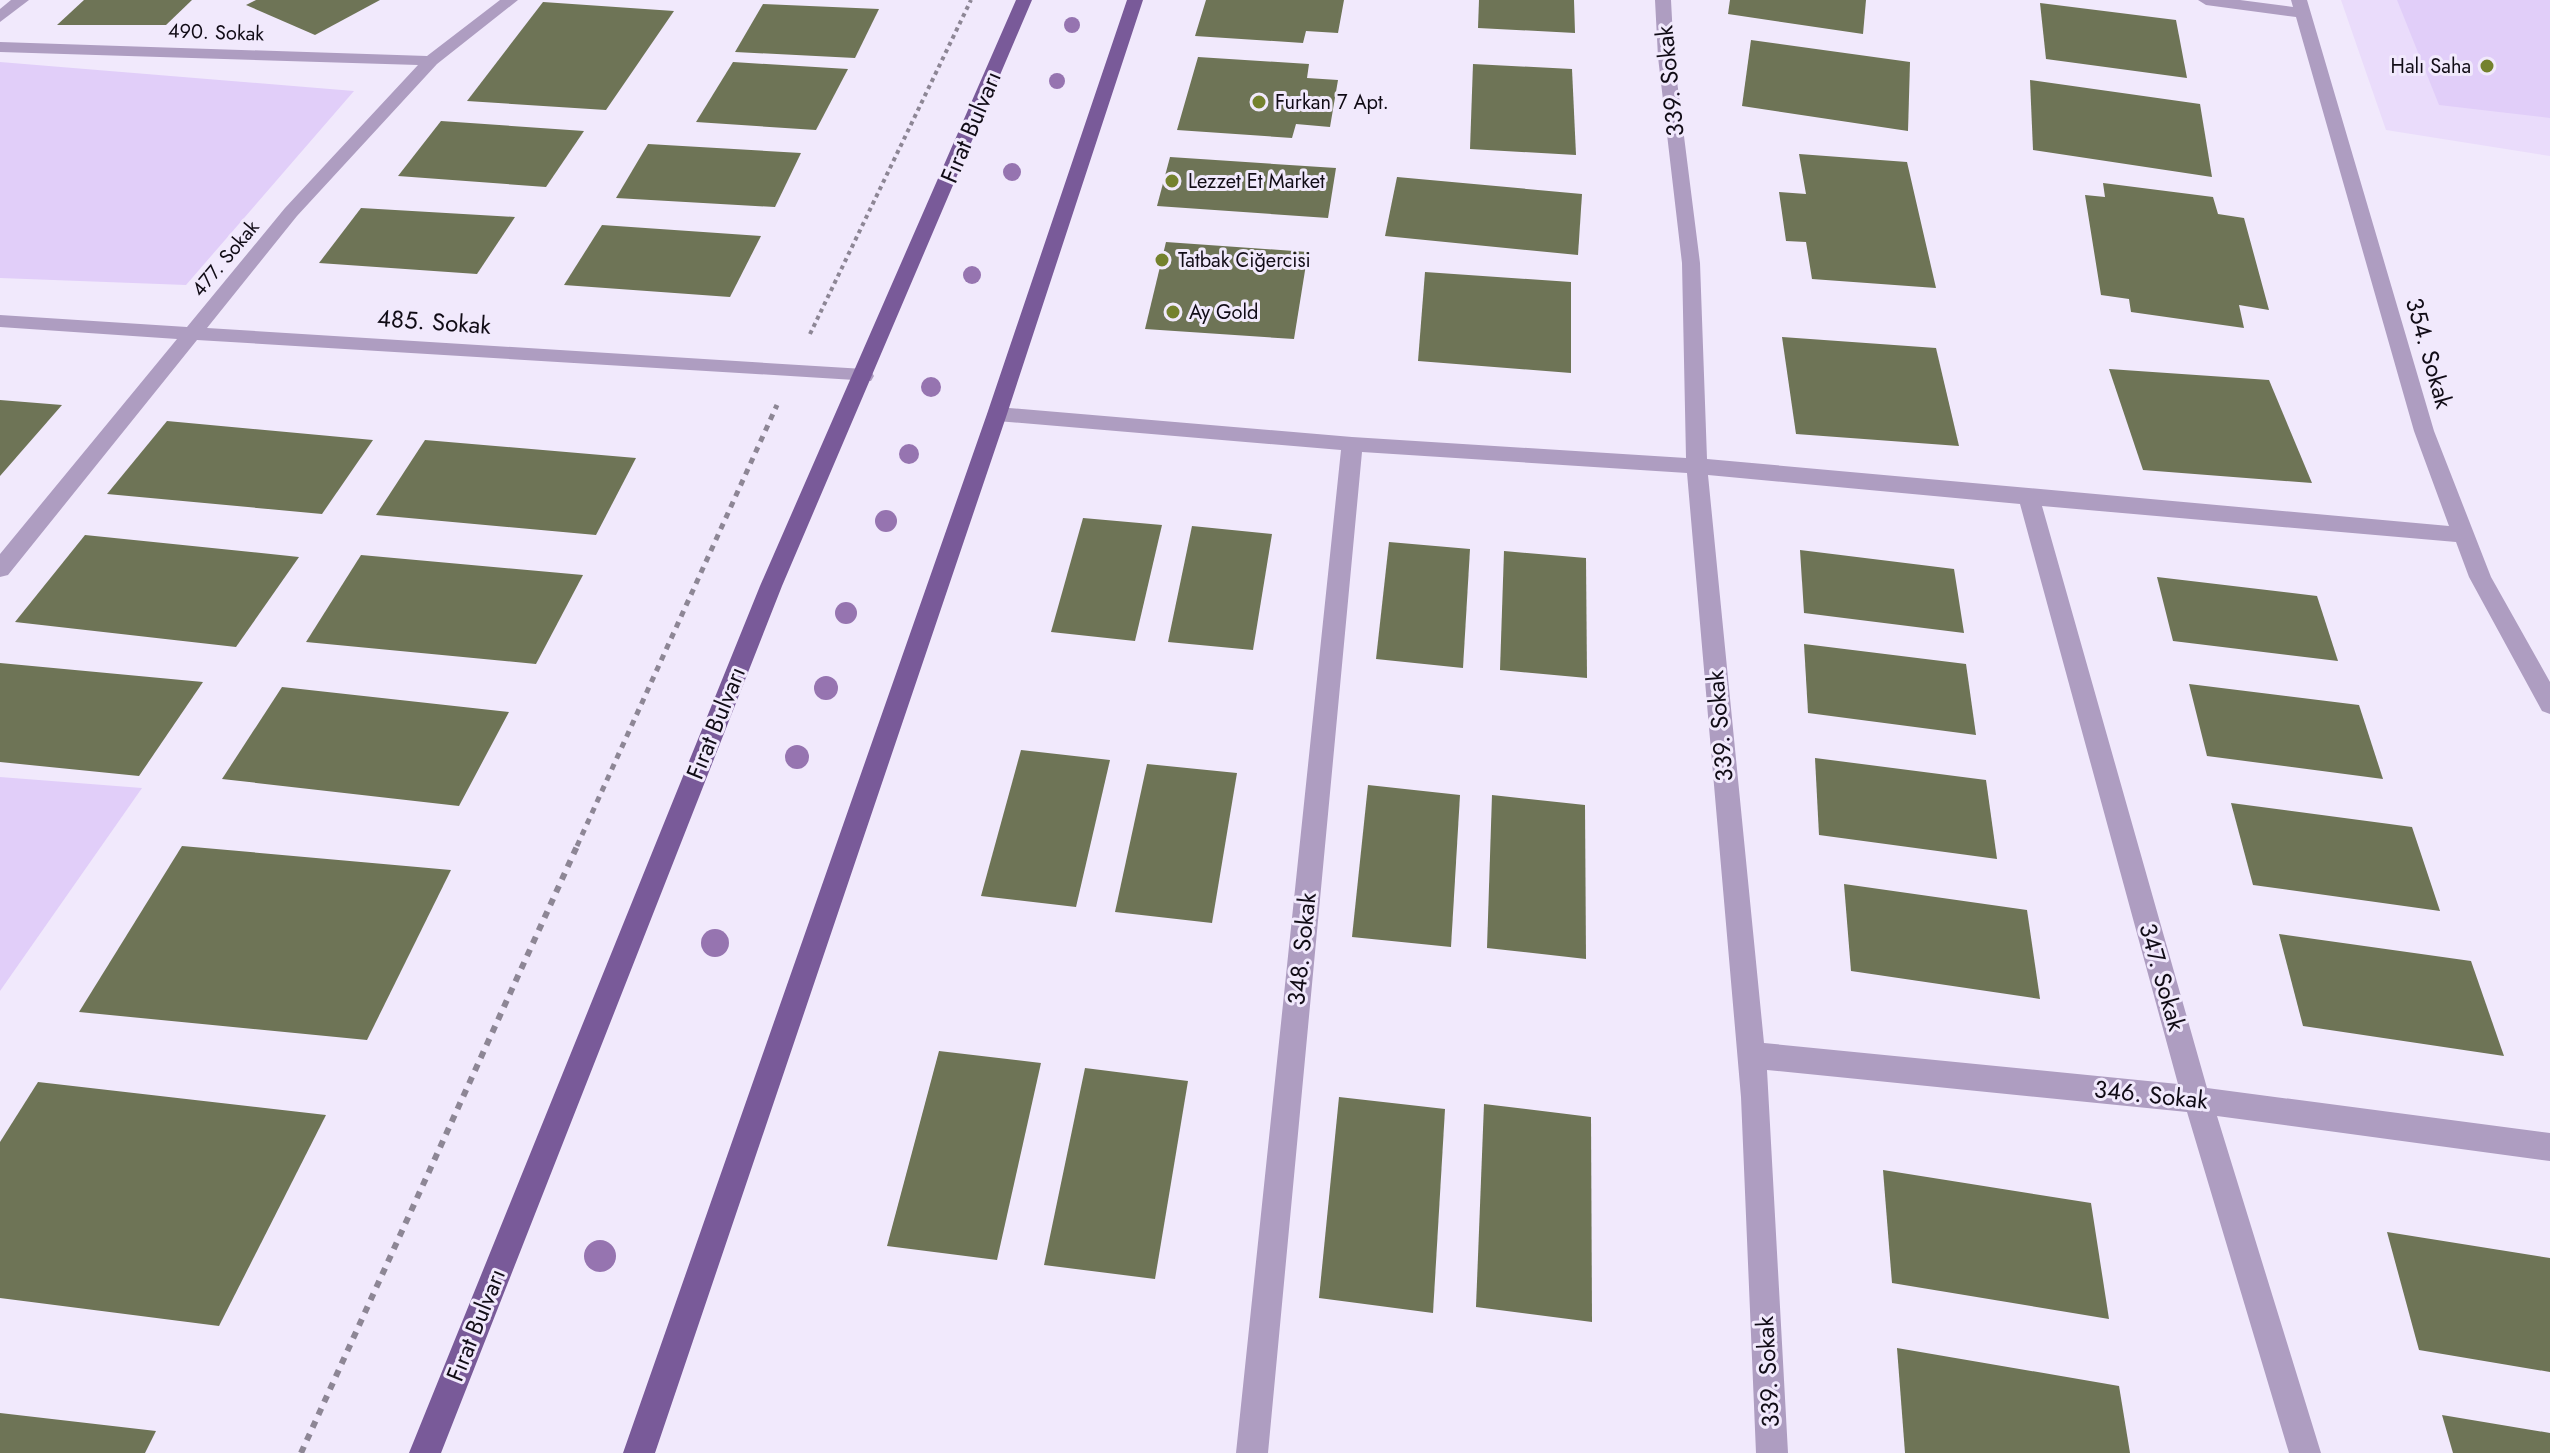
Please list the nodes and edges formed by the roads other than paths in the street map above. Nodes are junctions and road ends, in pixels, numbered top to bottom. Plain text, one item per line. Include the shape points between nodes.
1 (21, 0) edge
2 (510, 0) edge
3 (1024, 0) edge
4 (1135, 0) edge
5 (1663, 0) edge
6 (2206, 0) edge
7 (2300, 6) edge
8 (0, 17) edge
9 (0, 47) edge
10 (431, 61) junction
11 (0, 321) edge
12 (191, 333) junction
13 (864, 376) junction
14 (997, 414) junction
15 (1352, 444) junction
16 (1697, 466) junction
17 (2029, 498) junction
18 (2465, 535) junction
19 (0, 569) edge
20 (2550, 704) edge
21 (1751, 1055) junction
22 (2196, 1099) junction
23 (2550, 1147) edge
24 (425, 1453) edge
25 (639, 1453) edge
26 (1252, 1453) edge
27 (1772, 1453) edge
28 (2305, 1453) edge

1 - 8 street
2 - 10 street, 477. Sokak
3 - 13 main road, Fırat Bulvarı
4 - 14 main road
5 - 16 street, 339. Sokak via 1691,263
6 - 7 street
7 - 18 street, 354. Sokak via 2424,431
9 - 10 street, 490. Sokak
10 - 12 street, 477. Sokak via 291,212
11 - 12 street, 485. Sokak
12 - 13 street, 485. Sokak
12 - 19 street, 477. Sokak
13 - 24 main road, Fırat Bulvarı via 771,586
14 - 15 street
14 - 25 main road
15 - 16 street
15 - 26 street, 348. Sokak
16 - 17 street
16 - 21 street, 339. Sokak
17 - 18 street
17 - 22 street, 347. Sokak
18 - 20 street, 354. Sokak via 2480,577
21 - 22 street, 346. Sokak
21 - 27 street, 339. Sokak
22 - 23 street, 346. Sokak
22 - 28 street, 347. Sokak

